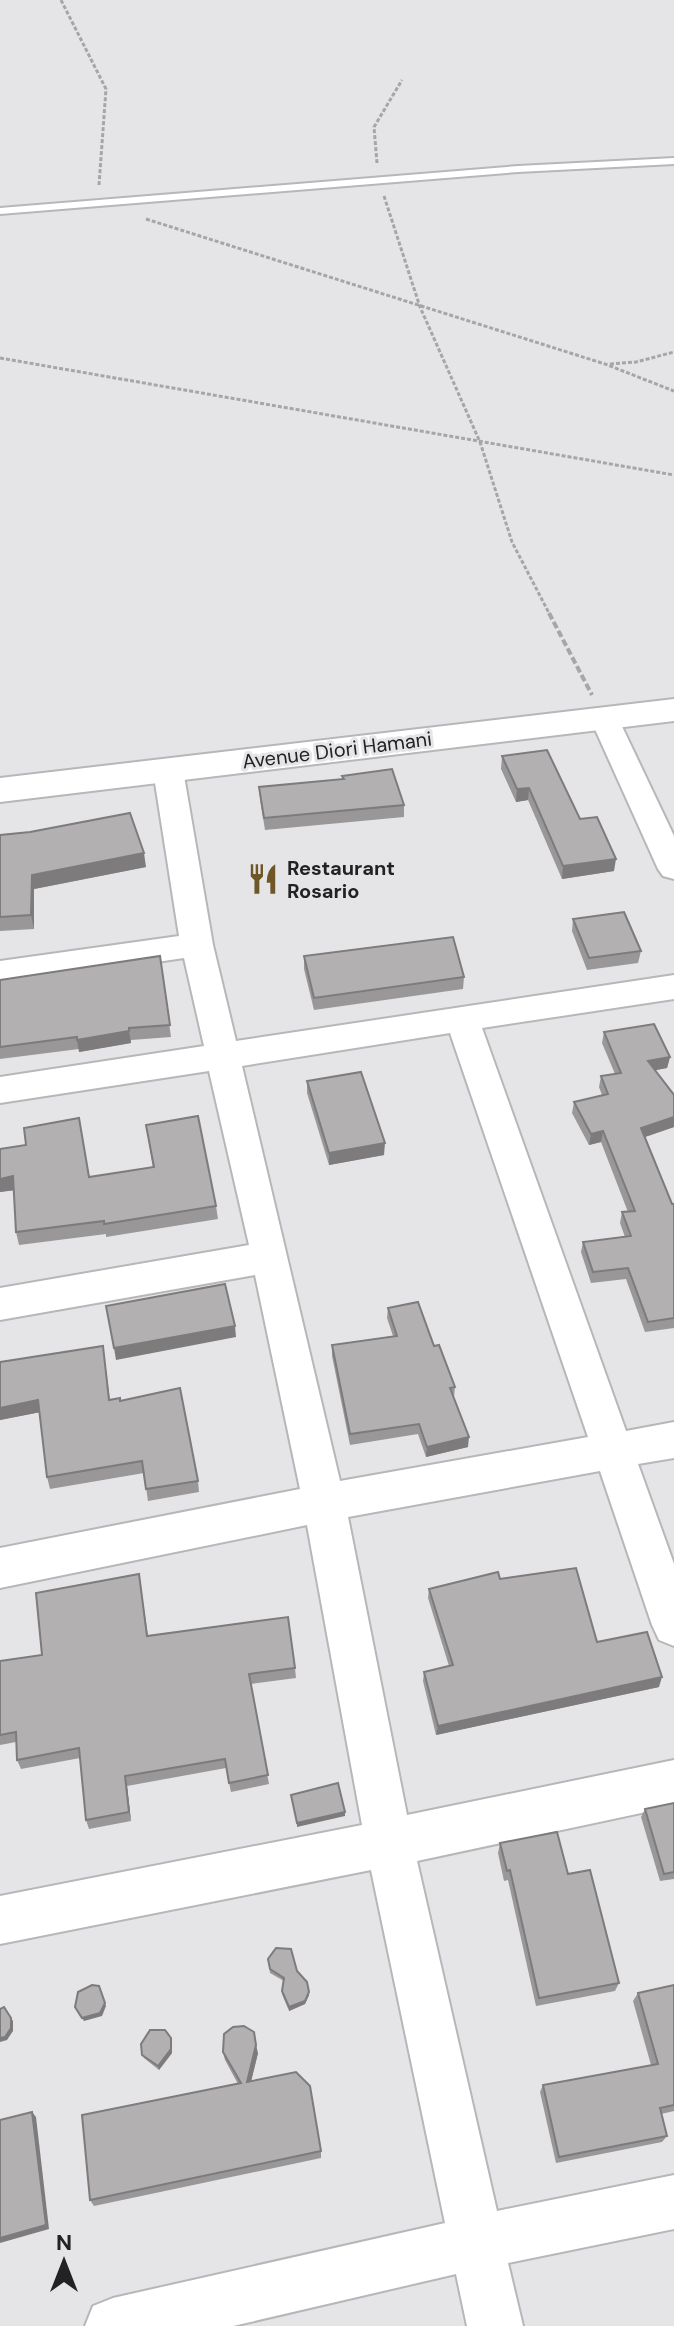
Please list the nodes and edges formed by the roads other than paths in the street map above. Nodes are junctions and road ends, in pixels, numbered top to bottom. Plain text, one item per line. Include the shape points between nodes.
1 (674, 161) edge
2 (0, 211) edge
3 (596, 702) junction
4 (674, 710) edge
5 (168, 770) junction
6 (0, 790) edge
7 (674, 869) edge
8 (197, 945) junction
9 (0, 973) edge
10 (674, 987) edge
11 (463, 1022) junction
12 (223, 1057) junction
13 (0, 1090) edge
14 (270, 1257) junction
15 (0, 1304) edge
16 (674, 1440) edge
17 (613, 1450) junction
18 (324, 1503) junction
19 (0, 1568) edge
20 (674, 1625) edge
21 (674, 1783) edge
22 (389, 1843) junction
23 (0, 1920) edge
24 (674, 2202) edge
25 (479, 2242) junction
26 (113, 2326) edge
27 (495, 2326) edge

1 - 2 lane
3 - 4 main road, Avenue Diori Hamani
3 - 5 main road, Avenue Diori Hamani
3 - 7 street
5 - 6 main road, Avenue Diori Hamani
5 - 8 street
8 - 9 street
8 - 12 street
10 - 11 street
11 - 12 street
11 - 17 street
12 - 13 street
12 - 14 street
14 - 15 street
14 - 18 street
16 - 17 street
17 - 18 street
17 - 20 street
18 - 19 street
18 - 22 street
21 - 22 street
22 - 23 street
22 - 25 street
24 - 25 street
25 - 26 street
25 - 27 street

